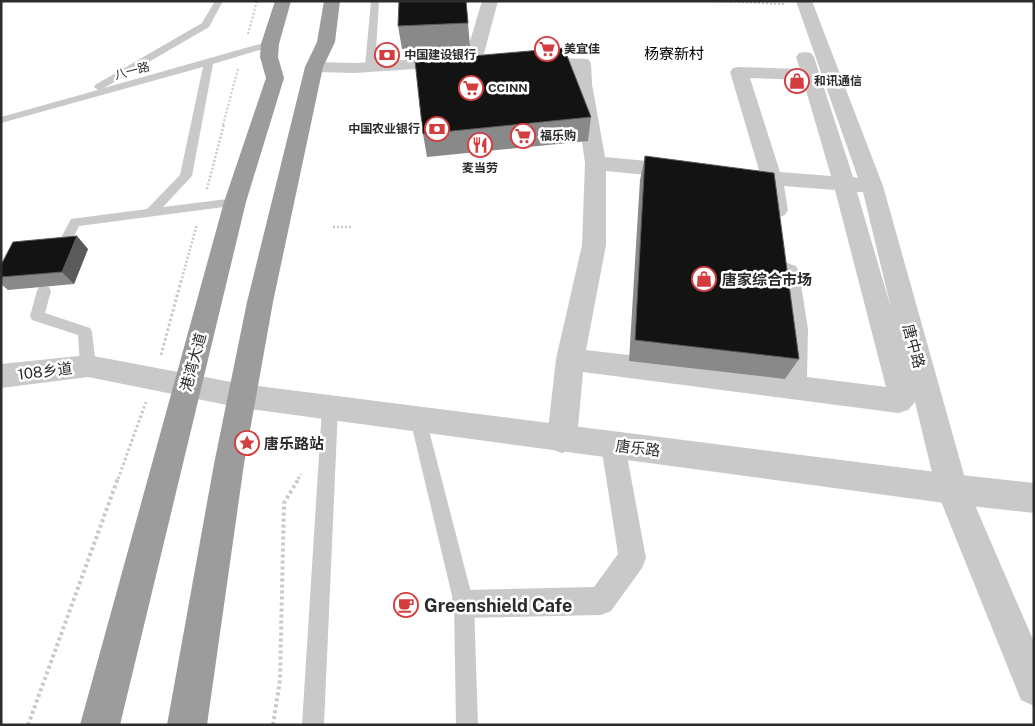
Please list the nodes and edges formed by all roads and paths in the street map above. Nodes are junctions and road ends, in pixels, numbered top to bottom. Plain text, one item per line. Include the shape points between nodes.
1 (219, 1) edge
2 (283, 1) edge
3 (332, 1) edge
4 (375, 1) edge
5 (490, 1) edge
6 (714, 1) edge
7 (794, 3) edge
8 (270, 44) junction
9 (209, 62) junction
10 (493, 62) junction
11 (314, 67) junction
12 (370, 67) junction
13 (812, 75) junction
14 (78, 98) junction
15 (1, 120) edge
16 (596, 163) junction
17 (694, 172) edge
18 (733, 175) edge
19 (772, 179) junction
20 (844, 184) junction
21 (872, 186) junction
22 (235, 202) junction
23 (151, 212) junction
24 (333, 227) dead end
25 (351, 227) dead end
26 (62, 247) edge
27 (44, 291) dead end
28 (570, 359) junction
29 (88, 366) junction
30 (1, 376) edge
31 (187, 385) junction
32 (792, 387) junction
33 (242, 396) junction
34 (330, 408) junction
35 (418, 419) junction
36 (562, 439) junction
37 (613, 445) junction
38 (300, 474) dead end
39 (952, 489) junction
40 (1034, 498) edge
41 (464, 604) junction
42 (1034, 686) edge
43 (100, 725) edge
44 (187, 725) edge
45 (273, 725) edge
46 (313, 725) edge
47 (467, 725) edge

1 - 14 lane via 206,25
2 - 8 highway, 港湾大道
3 - 11 highway via 326,42
4 - 12 lane
5 - 10 street
6 - 7 path
7 - 13 street
7 - 21 street, 唐中路
8 - 9 lane, 八一路
8 - 22 highway, 港湾大道 via 276,78
9 - 14 lane, 八一路
9 - 23 lane via 186,176
10 - 12 street
10 - 16 street via 582,63
11 - 12 street
11 - 33 highway via 260,302
13 - 19 street via 739,72
13 - 20 street
14 - 15 lane, 八一路
16 - 17 street
16 - 28 street via 594,245
18 - 19 street
19 - 20 street
19 - 32 street via 794,316 795,376
20 - 21 street
20 - 32 street via 903,396 898,401
21 - 39 street, 唐中路
22 - 23 lane
22 - 31 highway, 港湾大道
23 - 26 lane via 75,222
24 - 25 path
27 - 29 lane via 37,316 85,332
28 - 32 street
28 - 36 street
29 - 30 street, 108乡道
29 - 31 street, 108乡道
31 - 33 street, 唐乐路
31 - 43 highway, 港湾大道
33 - 34 street, 唐乐路
33 - 44 highway
34 - 35 street, 唐乐路
34 - 46 lane
35 - 36 street, 唐乐路
35 - 41 lane
36 - 37 street, 唐乐路
37 - 39 street, 唐乐路
37 - 41 street via 632,558 601,601
38 - 45 path via 284,504 280,680
39 - 40 street, 唐乐路
39 - 42 street, 唐中路
41 - 47 lane

